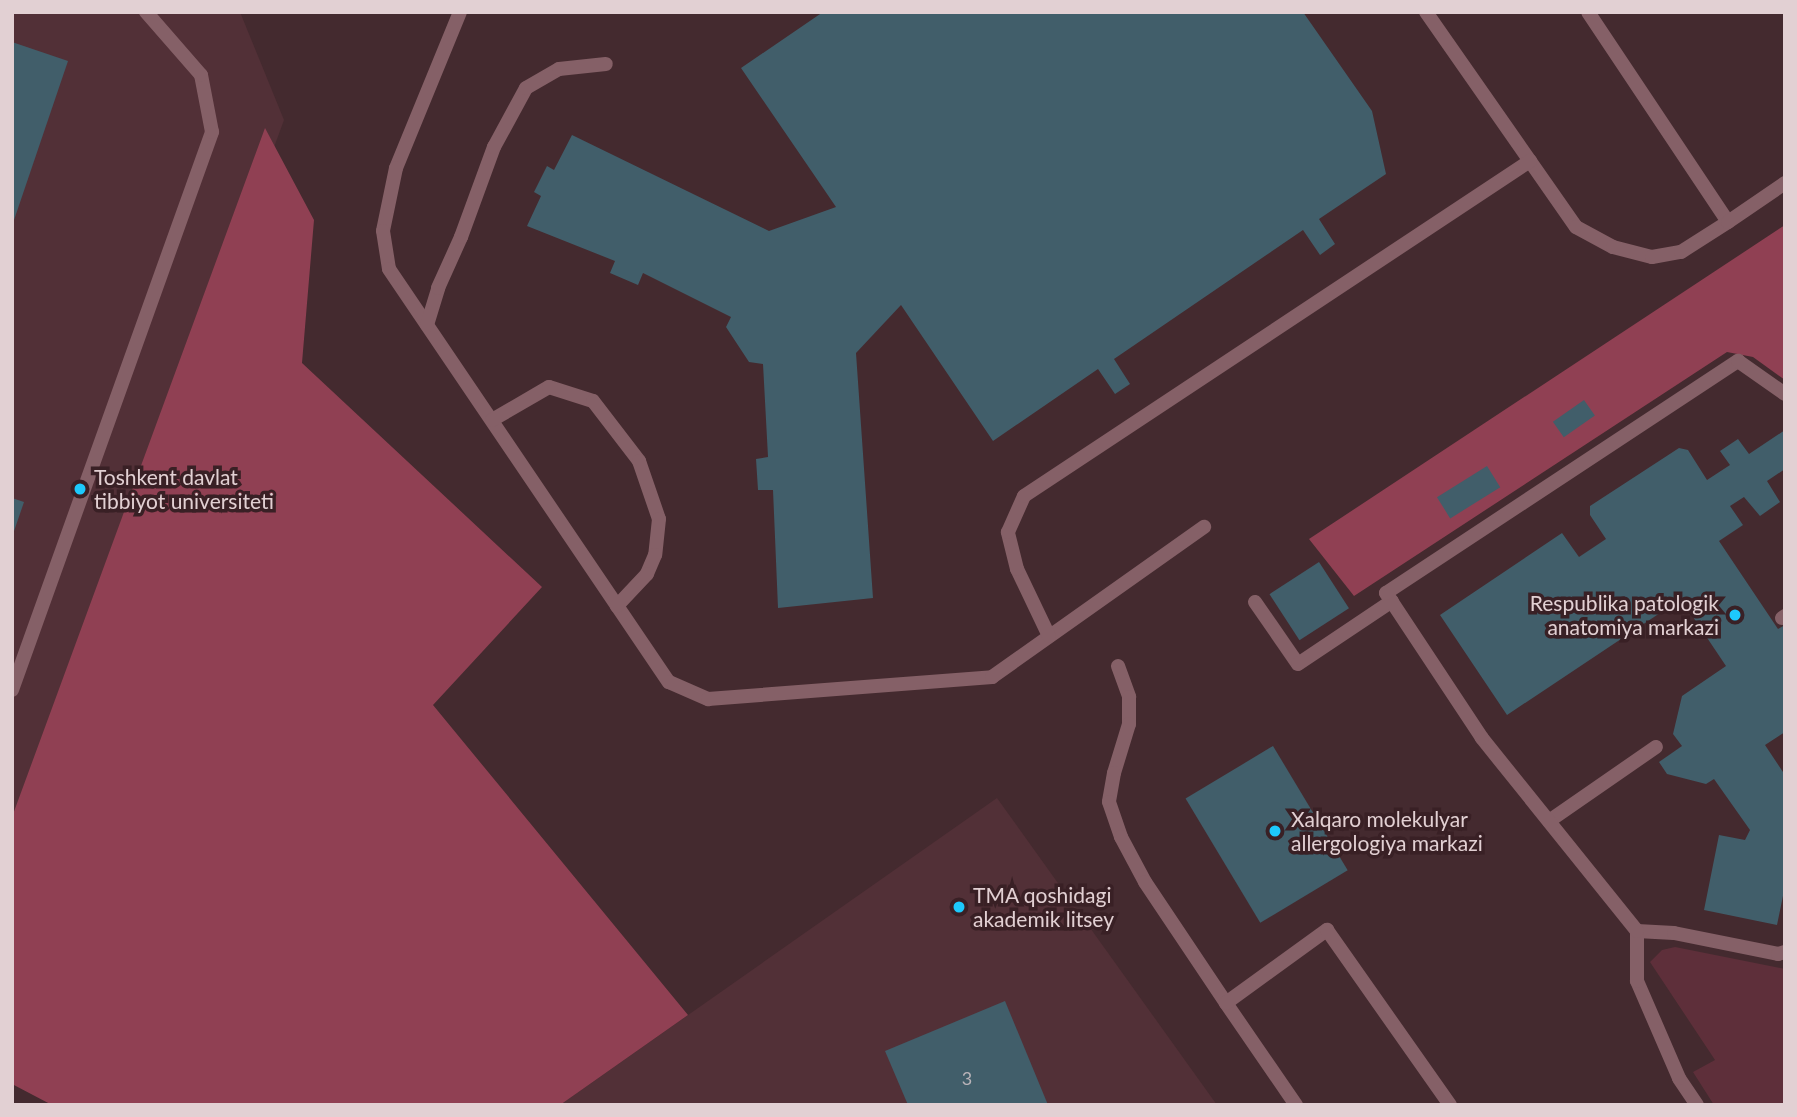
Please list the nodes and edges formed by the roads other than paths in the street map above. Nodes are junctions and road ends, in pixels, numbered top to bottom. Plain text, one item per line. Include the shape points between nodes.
1 (146, 12) edge
2 (460, 12) edge
3 (1426, 12) edge
4 (1588, 12) edge
5 (606, 64) dead end
6 (1530, 161) junction
7 (1785, 183) edge
8 (1728, 222) junction
9 (427, 325) junction
10 (1785, 394) edge
11 (492, 420) junction
12 (1204, 527) dead end
13 (1392, 601) junction
14 (1255, 602) dead end
15 (617, 606) junction
16 (1049, 636) junction
17 (1118, 666) dead end
18 (12, 691) edge
19 (1656, 747) dead end
20 (1549, 821) junction
21 (1637, 931) junction
22 (1785, 952) edge
23 (1227, 1003) junction
24 (1296, 1105) edge
25 (1450, 1105) edge
26 (1696, 1105) edge

1 - 18 lane via 201,75 212,132
2 - 9 lane via 396,168 383,231 389,269
3 - 6 lane
4 - 8 lane
5 - 9 lane via 559,69 526,88 494,147
6 - 8 lane via 1576,227 1613,247 1652,257 1681,252
6 - 16 lane via 1024,496 1008,532 1017,569
7 - 8 lane
9 - 11 lane
10 - 13 lane via 1738,361 1386,593
11 - 15 lane
11 - 15 lane via 549,387 593,401 639,461 659,519 655,555 647,574
12 - 16 lane
13 - 14 lane via 1298,664
13 - 20 lane via 1482,737
15 - 16 lane via 669,682 708,699 992,677
17 - 23 lane via 1129,697 1129,724 1114,773 1113,814 1145,882
19 - 20 lane
20 - 21 lane
21 - 22 lane
21 - 26 lane via 1637,981 1679,1078
23 - 24 lane
23 - 25 lane via 1328,930

